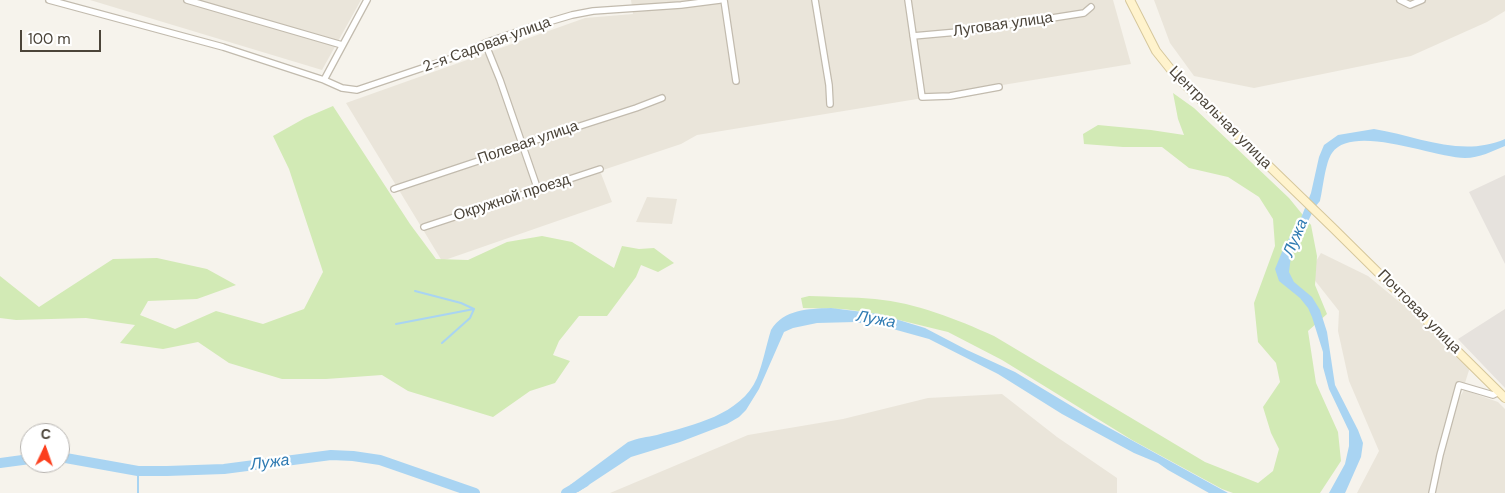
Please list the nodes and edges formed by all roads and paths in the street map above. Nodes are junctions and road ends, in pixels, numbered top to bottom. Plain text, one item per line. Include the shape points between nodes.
1 (50, 0) edge
2 (187, 0) edge
3 (367, 0) edge
4 (720, 0) edge
5 (724, 0) edge
6 (815, 0) edge
7 (908, 0) edge
8 (1130, 0) edge
9 (1400, 0) edge
10 (1422, 0) edge
11 (1091, 7) dead end
12 (913, 36) junction
13 (486, 43) junction
14 (342, 45) junction
15 (324, 80) junction
16 (736, 81) dead end
17 (999, 87) dead end
18 (662, 98) dead end
19 (830, 104) dead end
20 (523, 146) junction
21 (600, 169) dead end
22 (394, 188) dead end
23 (538, 190) junction
24 (424, 226) dead end
25 (1332, 227) joint
26 (1502, 394) edge
27 (1432, 493) edge

1 - 15 street via 223,47
2 - 14 street
3 - 14 street
4 - 13 street, 2-я Садовая улица via 593,11
5 - 16 street
6 - 19 street
7 - 12 street
8 - 25 street, Центральная улица via 1156,51 1176,76
9 - 10 street via 1410,4
11 - 12 street, Луговая улица via 1084,13 969,31
12 - 17 street via 922,98
13 - 15 street, 2-я Садовая улица via 367,88 342,88
13 - 20 street
14 - 15 street
18 - 20 street, Полевая улица
20 - 22 street, Полевая улица
20 - 23 street
21 - 23 street, Окружной проезд
23 - 24 street, Окружной проезд
25 - 26 street, Почтовая улица
26 - 27 street via 1493,395 1459,385

